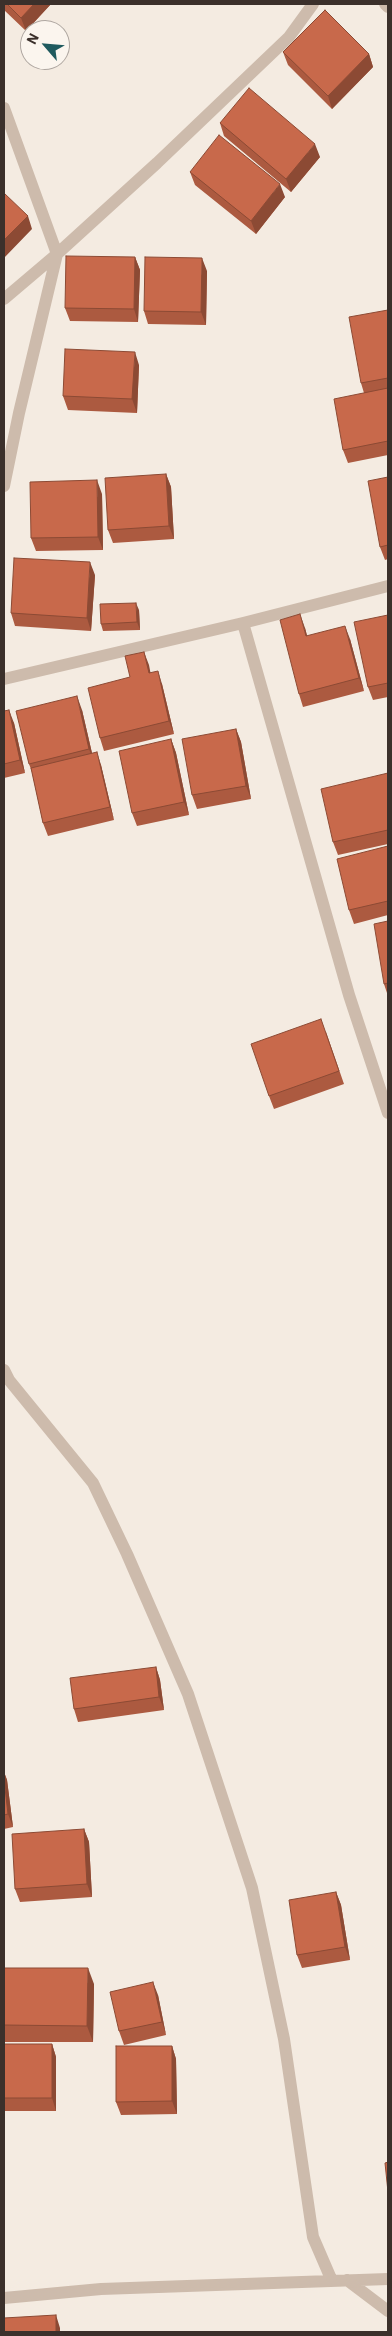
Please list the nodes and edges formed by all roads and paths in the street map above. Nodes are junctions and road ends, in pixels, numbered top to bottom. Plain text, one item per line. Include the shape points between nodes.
1 (313, 4) edge
2 (385, 4) edge
3 (388, 7) edge
4 (4, 108) edge
5 (57, 254) junction
6 (4, 299) edge
7 (4, 486) edge
8 (388, 586) edge
9 (243, 623) junction
10 (4, 679) edge
11 (388, 1113) edge
12 (4, 1370) edge
13 (388, 2279) edge
14 (347, 2280) junction
15 (332, 2281) junction
16 (4, 2298) edge
17 (388, 2311) edge

1 - 5 street via 289,37
2 - 3 street
4 - 5 street
5 - 6 street
5 - 7 street via 18,413
8 - 9 street
9 - 10 street
9 - 11 street via 349,995
12 - 15 street via 8,1380 93,1484 188,1694 252,1888 284,2040 313,2238
13 - 14 street
14 - 15 street
14 - 17 street
15 - 16 street via 101,2289

